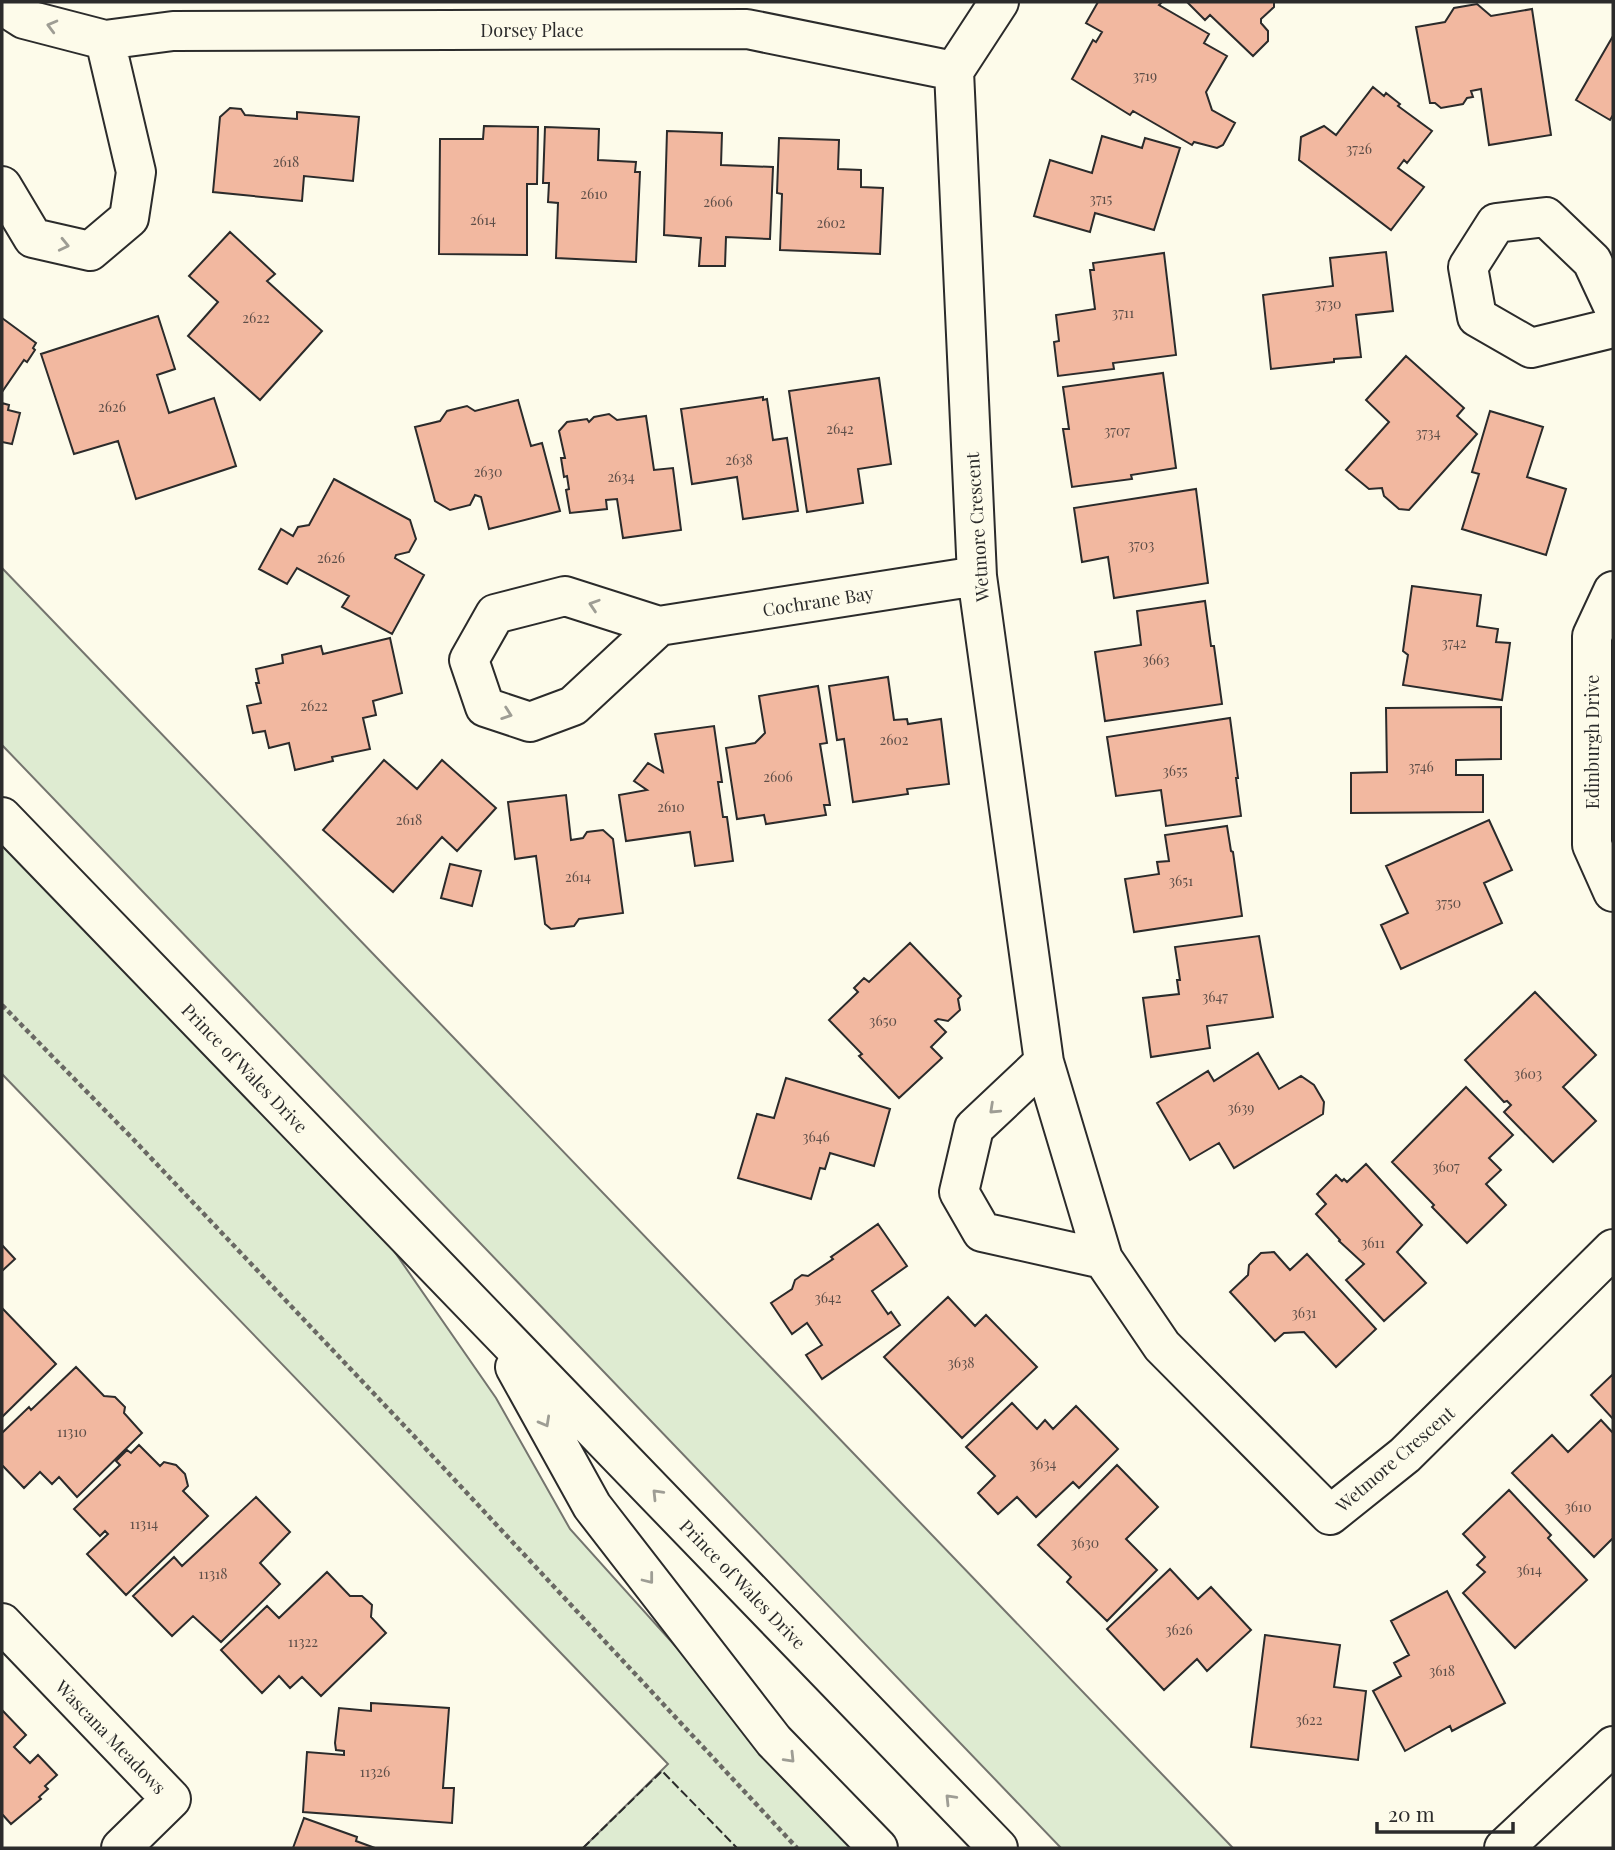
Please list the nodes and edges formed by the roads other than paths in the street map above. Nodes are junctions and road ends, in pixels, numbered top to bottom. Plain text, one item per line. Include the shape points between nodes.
1 (999, 2) edge
2 (2, 5) edge
3 (105, 40) junction
4 (954, 71) junction
5 (2, 186) edge
6 (1613, 306) edge
7 (1613, 328) edge
8 (977, 576) junction
9 (1613, 591) edge
10 (659, 626) dead end
11 (2, 817) edge
12 (1613, 892) edge
13 (1044, 1062) junction
14 (1613, 1249) edge
15 (1103, 1259) junction
16 (488, 1319) junction
17 (2, 1623) edge
18 (1613, 1746) edge
19 (121, 1848) edge
20 (878, 1848) edge
21 (998, 1848) edge
22 (1504, 1848) edge

1 - 4 street
3 -> 2 street, Dorsey Place via 24,19
3 - 4 street, Dorsey Place via 173,31 747,29
5 -> 3 street via 33,238 90,251 130,218 136,172
4 - 8 street, Wetmore Crescent
6 - 7 street via 1592,261 1546,217 1496,223 1468,267 1477,317 1531,348
8 - 10 street, Cochrane Bay
8 - 13 street, Wetmore Crescent
9 - 12 street, Edinburgh Drive via 1592,636 1592,845
11 - 16 street, Prince of Wales Drive
13 - 15 street, Wetmore Crescent
13 -> 15 street via 974,1128 959,1192 982,1232
14 - 15 street, Wetmore Crescent via 1405,1455 1330,1515 1162,1346
16 -> 20 street, Prince of Wales Drive via 592,1506 774,1741
21 -> 16 street, Prince of Wales Drive
17 - 19 street, Wascana Meadows via 171,1799
18 - 22 street

